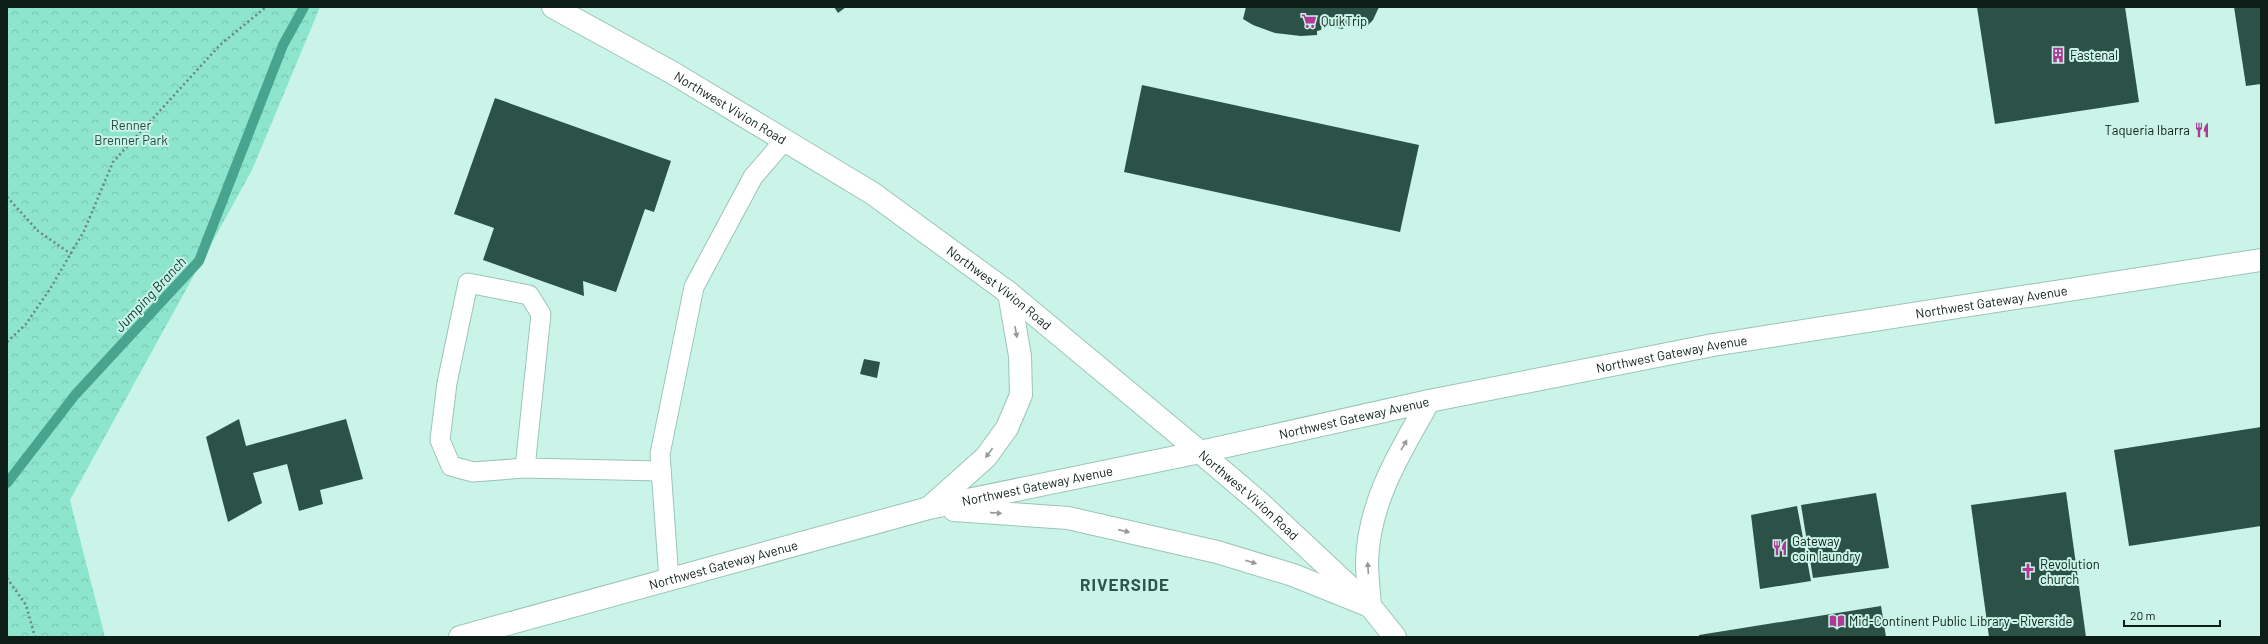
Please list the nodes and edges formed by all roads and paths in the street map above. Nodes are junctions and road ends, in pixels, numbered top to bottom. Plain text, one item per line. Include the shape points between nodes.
1 (266, 7) edge
2 (553, 7) edge
3 (784, 141) junction
4 (7, 197) edge
5 (71, 254) junction
6 (2261, 260) edge
7 (1009, 293) junction
8 (7, 342) edge
9 (1429, 401) junction
10 (1200, 452) junction
11 (525, 468) junction
12 (661, 471) junction
13 (929, 508) junction
14 (7, 578) edge
15 (668, 580) junction
16 (1370, 606) junction
17 (35, 637) edge
18 (460, 637) edge
19 (1395, 637) edge

1 - 5 path via 220,44 113,162 84,231
2 - 3 main road, Northwest Vivion Road via 673,73
3 - 7 main road, Northwest Vivion Road via 872,193
3 - 12 lane via 753,177 694,287 660,454
4 - 5 path via 38,232
5 - 8 path via 26,324
6 - 9 main road, Northwest Gateway Avenue via 1713,345
7 - 10 main road, Northwest Vivion Road
7 -> 13 main road via 1020,356 1021,395 1007,428 986,457
9 - 10 main road, Northwest Gateway Avenue
16 -> 9 main road via 1367,561 1373,515 1389,471
10 - 13 main road, Northwest Gateway Avenue
10 - 16 main road, Northwest Vivion Road via 1260,503
11 - 11 lane via 541,314 529,295 468,283 447,383 440,440 452,466 473,472
11 - 12 lane
12 - 15 lane
13 - 15 main road, Northwest Gateway Avenue
13 -> 16 main road via 1075,520 1217,552 1293,575
14 - 17 path via 26,605
15 - 18 main road, Northwest Gateway Avenue
16 - 19 main road, Northwest Vivion Road

